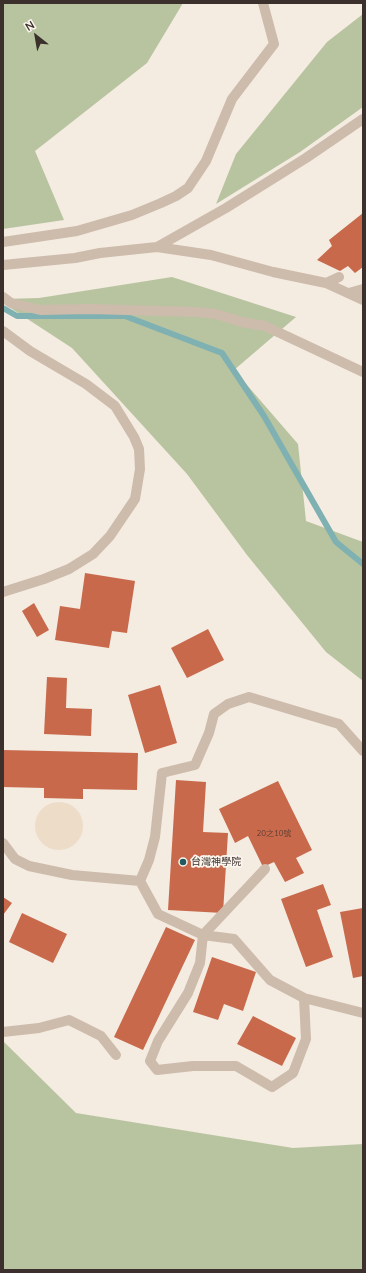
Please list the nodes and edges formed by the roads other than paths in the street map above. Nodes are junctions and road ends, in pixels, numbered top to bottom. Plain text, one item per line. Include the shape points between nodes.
1 (263, 3) edge
2 (363, 119) edge
3 (3, 242) edge
4 (158, 247) junction
5 (3, 266) edge
6 (339, 277) dead end
7 (326, 283) junction
8 (363, 289) edge
9 (349, 293) junction
10 (3, 297) edge
11 (363, 300) edge
12 (3, 331) edge
13 (363, 372) edge
14 (3, 592) edge
15 (363, 751) edge
16 (3, 843) edge
17 (265, 869) dead end
18 (140, 881) junction
19 (204, 935) junction
20 (304, 998) junction
21 (363, 1013) edge
22 (3, 1032) edge
23 (116, 1056) dead end

1 - 3 street via 274,44 232,99 206,161 188,188 161,203 105,223 77,231
2 - 4 street via 226,208
4 - 5 street
4 - 7 street via 211,255
6 - 7 street
7 - 9 street
8 - 9 street
9 - 11 street
10 - 13 street via 11,303 40,310 90,309 216,314 265,326
12 - 14 street via 30,351 86,384 115,406 139,449 140,469 135,499 110,536 93,554 44,579
15 - 18 street via 339,724 249,697 228,704 214,714 195,765 162,773 155,837
16 - 18 street via 15,859 28,866 72,875
17 - 19 street
18 - 19 street via 158,914
19 - 20 street via 234,939 270,980
19 - 20 street via 200,963 188,993 158,1041 150,1061 157,1070 193,1066 236,1066 272,1087 293,1072 306,1039
20 - 21 street
22 - 23 street via 39,1028 68,1020 101,1036

